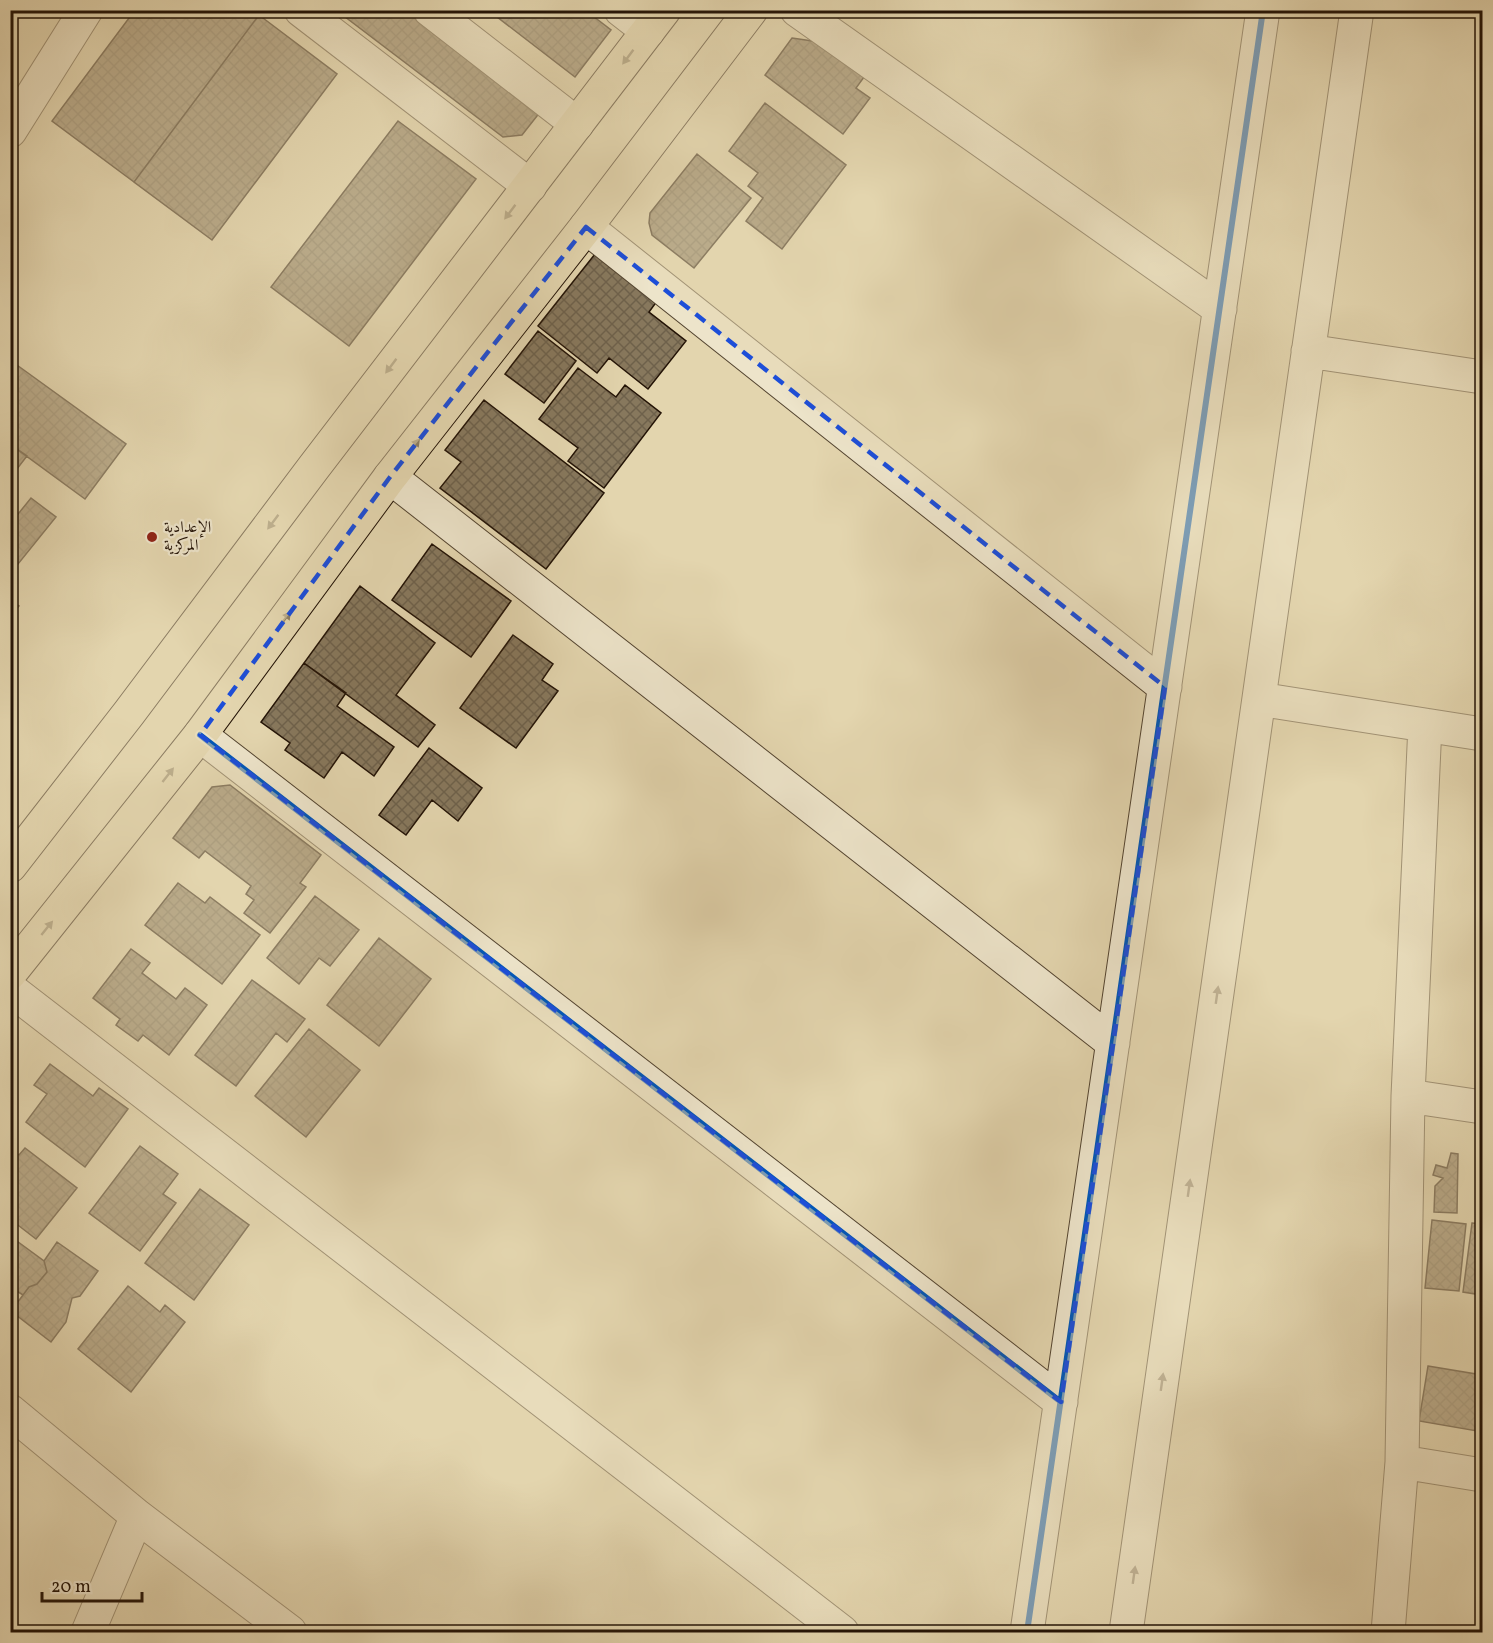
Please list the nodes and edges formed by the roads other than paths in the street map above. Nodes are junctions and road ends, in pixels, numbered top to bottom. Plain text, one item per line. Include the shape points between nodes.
1 (87, 10) edge
2 (301, 10) edge
3 (430, 10) edge
4 (621, 10) edge
5 (751, 10) edge
6 (797, 10) edge
7 (1263, 10) edge
8 (1357, 10) edge
9 (656, 21) edge
10 (577, 124) junction
11 (12, 125) edge
12 (530, 186) junction
13 (586, 227) junction
14 (1220, 309) junction
15 (1308, 351) junction
16 (1482, 377) edge
17 (390, 477) junction
18 (1165, 687) junction
19 (1259, 699) junction
20 (1425, 725) junction
21 (1482, 734) edge
22 (200, 735) junction
23 (10, 866) edge
24 (10, 974) edge
25 (10, 989) edge
26 (1113, 1043) junction
27 (1408, 1096) junction
28 (1482, 1107) edge
29 (1061, 1402) junction
30 (10, 1412) edge
31 (1402, 1462) junction
32 (1482, 1475) edge
33 (137, 1516) junction
34 (88, 1632) edge
35 (290, 1632) edge
36 (842, 1632) edge
37 (1027, 1632) edge
38 (1126, 1632) edge
39 (1388, 1632) edge

1 - 11 street
2 - 12 street
3 - 10 street
4 - 9 street
5 - 13 main road
6 - 14 street
7 - 14 street
8 - 15 street
9 -> 10 main road
10 - 12 main road
12 -> 23 main road
17 -> 13 main road
13 - 18 street
14 - 18 street
15 - 16 street
15 - 19 street
22 -> 17 main road
17 - 26 street
18 - 26 street
19 - 20 street
38 -> 19 street
20 - 21 street
20 - 27 street
24 -> 22 main road
22 - 29 street
25 - 36 street
26 - 29 street
27 - 28 street
27 - 31 street
29 - 37 street
30 - 33 street
31 - 32 street
31 - 39 street
33 - 34 street
33 - 35 street

